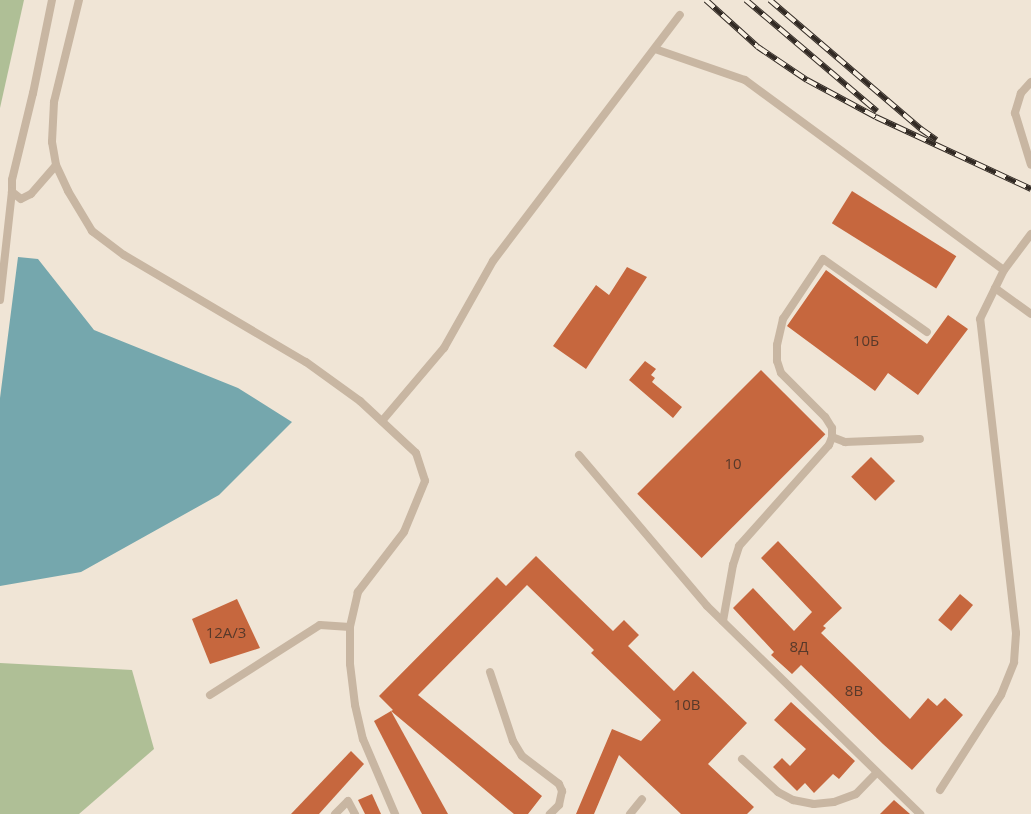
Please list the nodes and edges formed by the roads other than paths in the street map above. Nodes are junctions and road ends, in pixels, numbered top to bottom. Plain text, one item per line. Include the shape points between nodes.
1 (52, 0) edge
2 (79, 0) edge
3 (680, 16) dead end
4 (655, 49) junction
5 (1031, 82) edge
6 (56, 165) junction
7 (1031, 165) edge
8 (12, 192) junction
9 (1031, 234) edge
10 (1004, 270) junction
11 (995, 288) junction
12 (0, 300) edge
13 (1031, 314) edge
14 (927, 332) dead end
15 (382, 421) junction
16 (832, 437) junction
17 (920, 439) dead end
18 (579, 455) dead end
19 (723, 622) junction
20 (350, 627) junction
21 (490, 672) dead end
22 (210, 695) dead end
23 (742, 759) dead end
24 (876, 772) junction
25 (940, 790) dead end
26 (642, 799) dead end
27 (335, 814) edge
28 (354, 814) edge
29 (395, 814) edge
30 (550, 814) edge
31 (630, 814) edge
32 (920, 814) edge

1 - 8 lane
2 - 6 lane via 54,102 52,142
3 - 4 lane
4 - 10 lane via 746,80
4 - 15 lane via 493,261 444,348
5 - 7 lane via 1021,92 1015,113
6 - 8 lane via 31,194 21,199
6 - 15 lane via 92,231 124,255 306,362
8 - 12 lane
9 - 10 lane
10 - 11 lane
11 - 13 lane
11 - 25 lane via 980,319 1016,633 1014,662 1001,694
14 - 16 lane via 823,259 783,319 777,361 781,373 829,422
15 - 20 lane via 416,453 425,481 404,532 358,592
16 - 17 lane via 845,442
16 - 19 lane via 829,445 739,546
18 - 19 lane
19 - 24 lane
20 - 22 lane via 320,626
20 - 29 lane via 350,664 363,739
21 - 30 lane via 513,742 522,756 559,784 562,791 559,805
23 - 24 lane via 778,792 793,800 814,804 834,802 856,794
24 - 32 lane
26 - 31 lane
27 - 28 lane via 348,801

